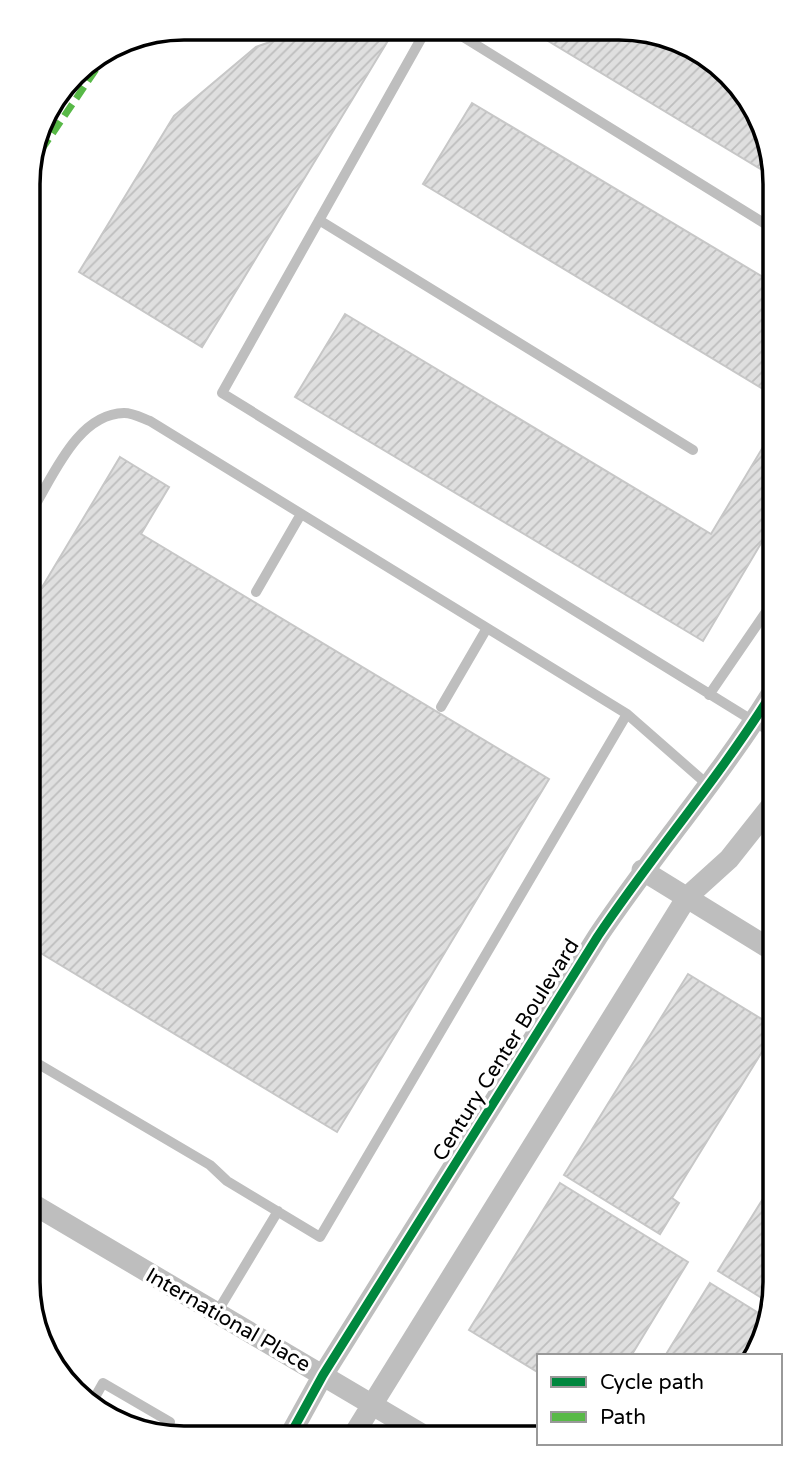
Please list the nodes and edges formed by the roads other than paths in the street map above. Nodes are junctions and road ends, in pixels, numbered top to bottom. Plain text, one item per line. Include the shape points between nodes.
1 (420, 40) edge
2 (469, 40) edge
3 (319, 220) junction
4 (763, 223) edge
5 (692, 450) dead end
6 (40, 499) edge
7 (301, 514) junction
8 (256, 592) dead end
9 (763, 617) edge
10 (487, 628) junction
11 (709, 695) junction
12 (441, 707) dead end
13 (627, 714) junction
14 (762, 728) edge
15 (708, 785) junction
16 (762, 817) edge
17 (642, 870) junction
18 (687, 897) junction
19 (762, 944) edge
20 (40, 1065) edge
21 (40, 1208) edge
22 (278, 1211) junction
23 (215, 1315) junction
24 (323, 1375) junction
25 (96, 1395) edge
26 (372, 1405) junction
27 (169, 1425) edge
28 (295, 1426) edge
29 (359, 1426) edge
30 (408, 1426) edge

1 - 3 lane
2 - 4 lane
3 - 5 lane
3 - 11 lane via 222,393
6 - 7 lane via 90,425 106,416 127,413 150,421
7 - 8 lane
7 - 10 lane
9 - 11 lane
10 - 12 lane
10 - 13 lane
11 - 14 lane
13 - 15 lane
13 - 22 lane via 320,1237
14 - 15 street, Century Center Boulevard
15 - 17 street, Century Center Boulevard
16 - 18 street via 729,859
17 - 18 street
17 - 24 street, Century Center Boulevard
18 - 19 street
18 - 26 street
20 - 22 lane via 210,1165 227,1181
21 - 23 street, International Place
22 - 23 lane
23 - 24 street, International Place
24 - 26 street, International Place
24 - 28 street, Century Center Boulevard
25 - 27 lane via 103,1383
26 - 29 street
26 - 30 street, International Place

